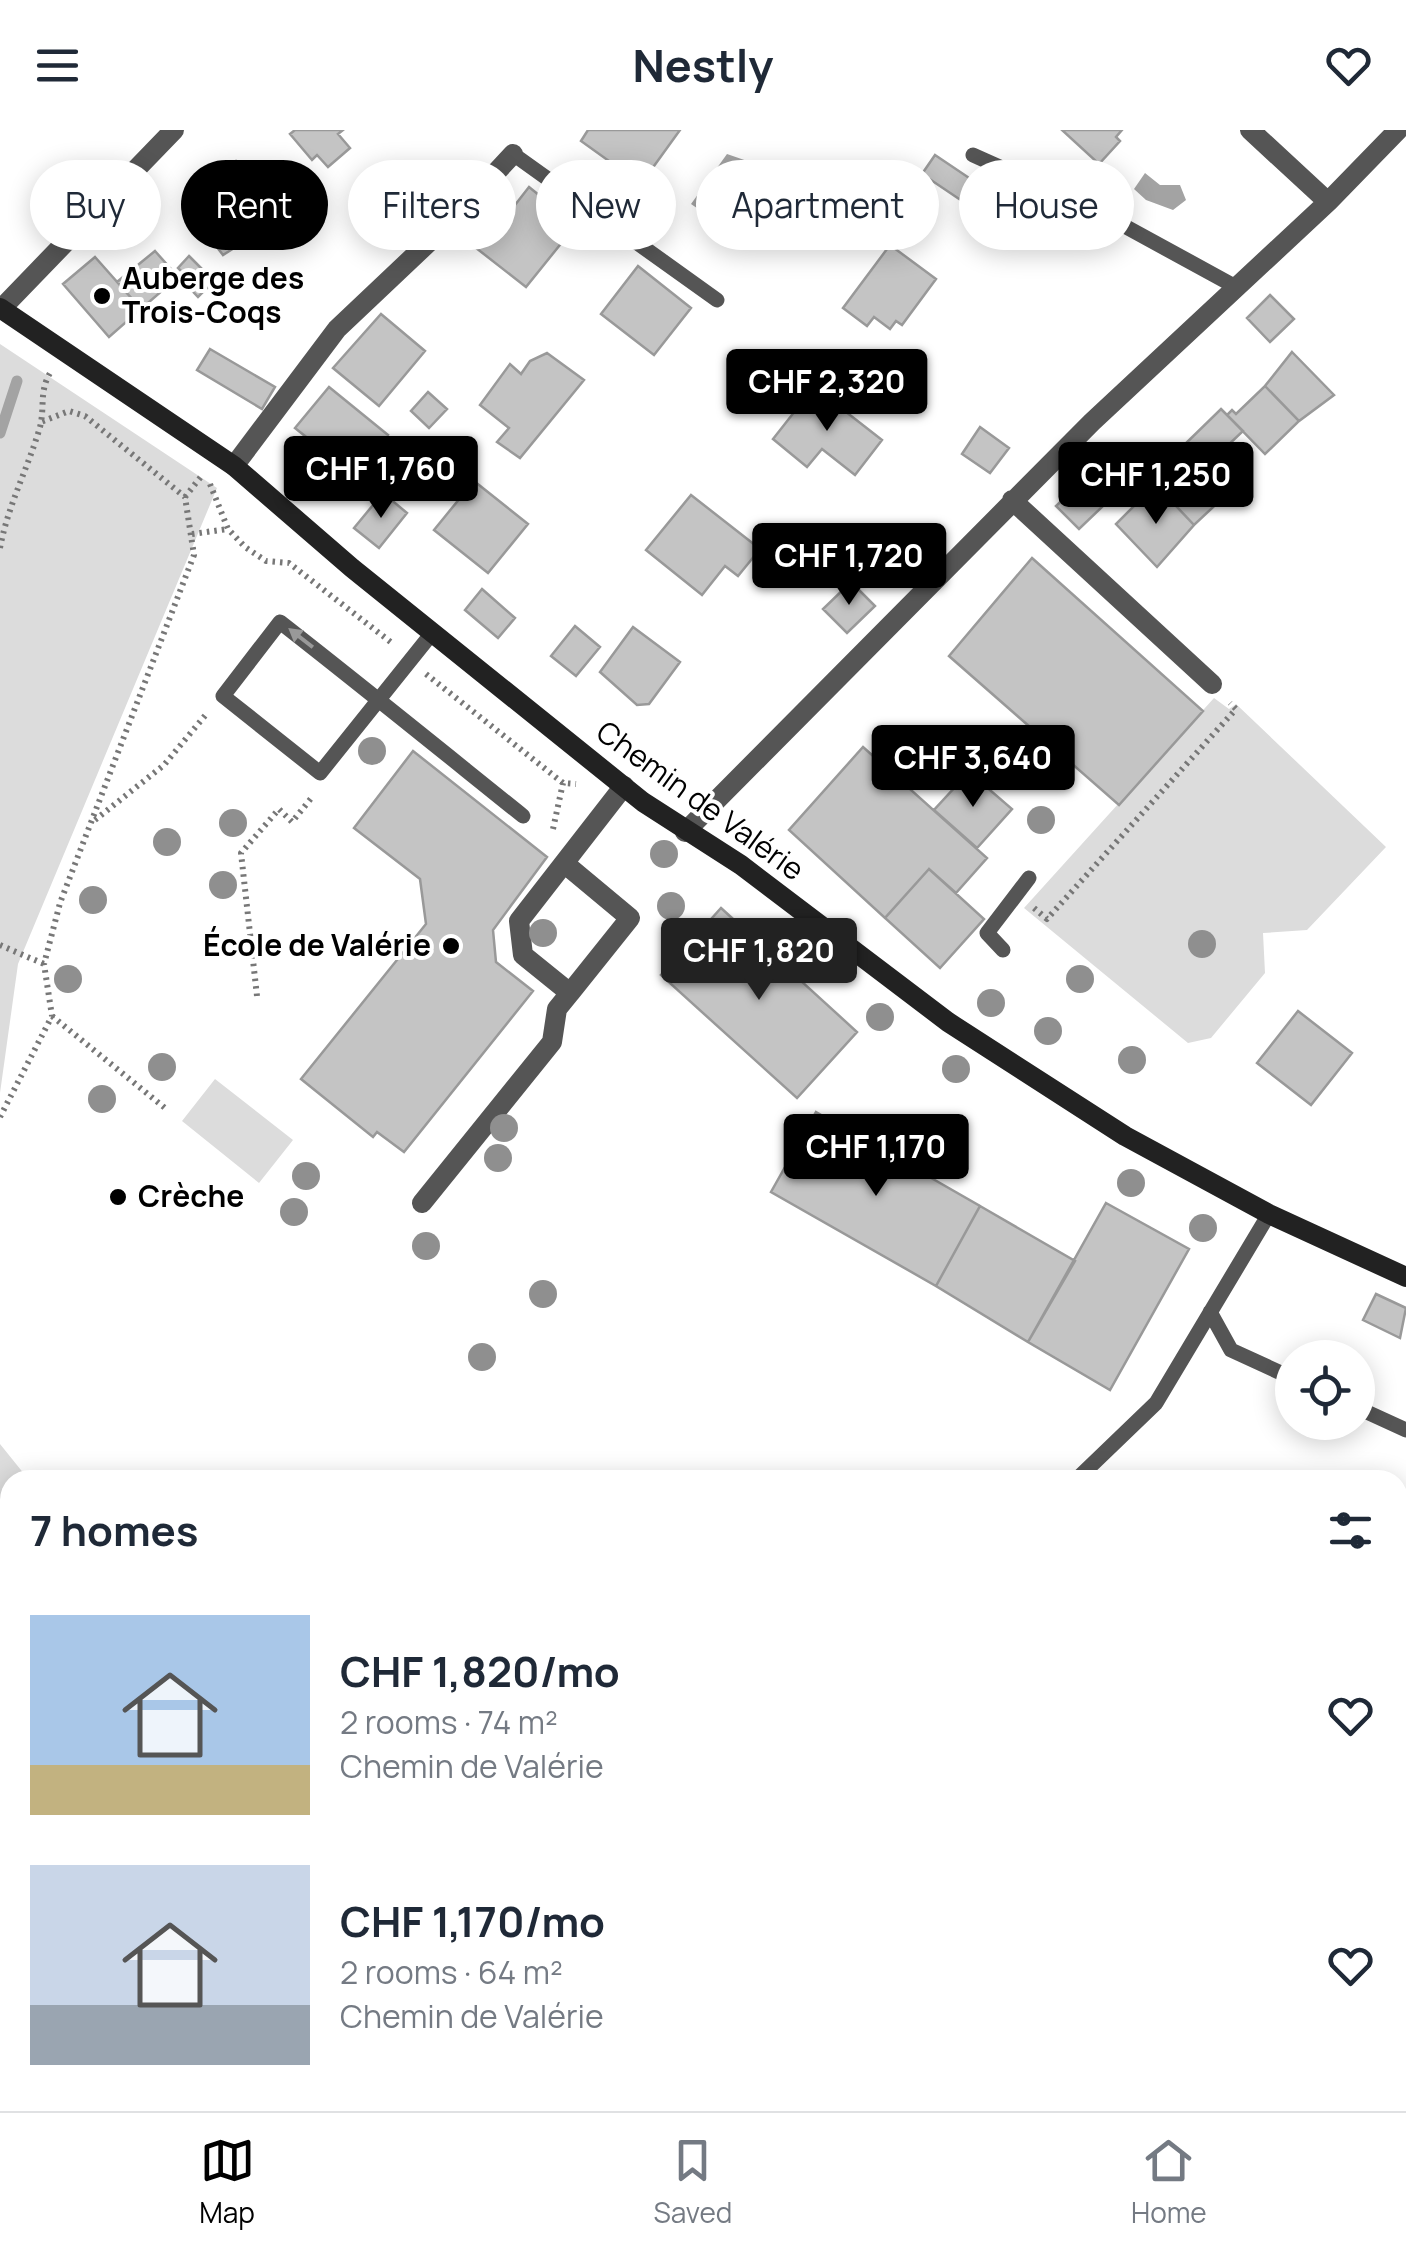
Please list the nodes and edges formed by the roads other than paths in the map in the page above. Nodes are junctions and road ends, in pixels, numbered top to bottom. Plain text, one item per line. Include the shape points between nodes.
1 (174, 130) edge
2 (1250, 130) edge
3 (1398, 130) edge
4 (512, 154) joint
5 (973, 155) dead end
6 (1328, 202) junction
7 (1236, 288) junction
8 (716, 300) dead end
9 (1, 309) edge
10 (234, 466) junction
11 (1012, 500) junction
12 (432, 632) junction
13 (1212, 684) dead end
14 (378, 699) junction
15 (624, 786) junction
16 (524, 816) dead end
17 (685, 832) junction
18 (564, 863) junction
19 (1029, 878) dead end
20 (1003, 950) dead end
21 (570, 993) junction
22 (422, 1203) dead end
23 (1269, 1214) junction
24 (1406, 1278) edge
25 (1210, 1312) junction
26 (1275, 1370) edge
27 (1375, 1416) edge
28 (1406, 1430) edge
29 (1086, 1470) edge

1 - 9 street
2 - 6 street
3 - 6 street
4 - 8 lane
4 - 10 street via 337,329
5 - 7 lane via 1097,211
6 - 7 street
7 - 11 street
9 - 10 street, Chemin de Valérie
10 - 12 street, Chemin de Valérie
11 - 13 street
11 - 17 street
12 - 14 lane
12 - 15 street, Chemin de Valérie
14 -> 14 lane via 280,622 223,696 320,773
14 - 16 lane
15 - 17 street, Chemin de Valérie
15 - 18 street
17 - 23 street, Chemin de Valérie via 741,866 920,1004 1098,1120
18 - 21 street via 519,921 524,955
18 - 21 street via 630,918
19 - 20 lane via 987,934
21 - 22 street via 556,1009 552,1042
23 - 24 street, Chemin de Valérie
23 - 25 lane
25 - 26 lane via 1231,1350
25 - 29 lane via 1156,1403
27 - 28 lane

